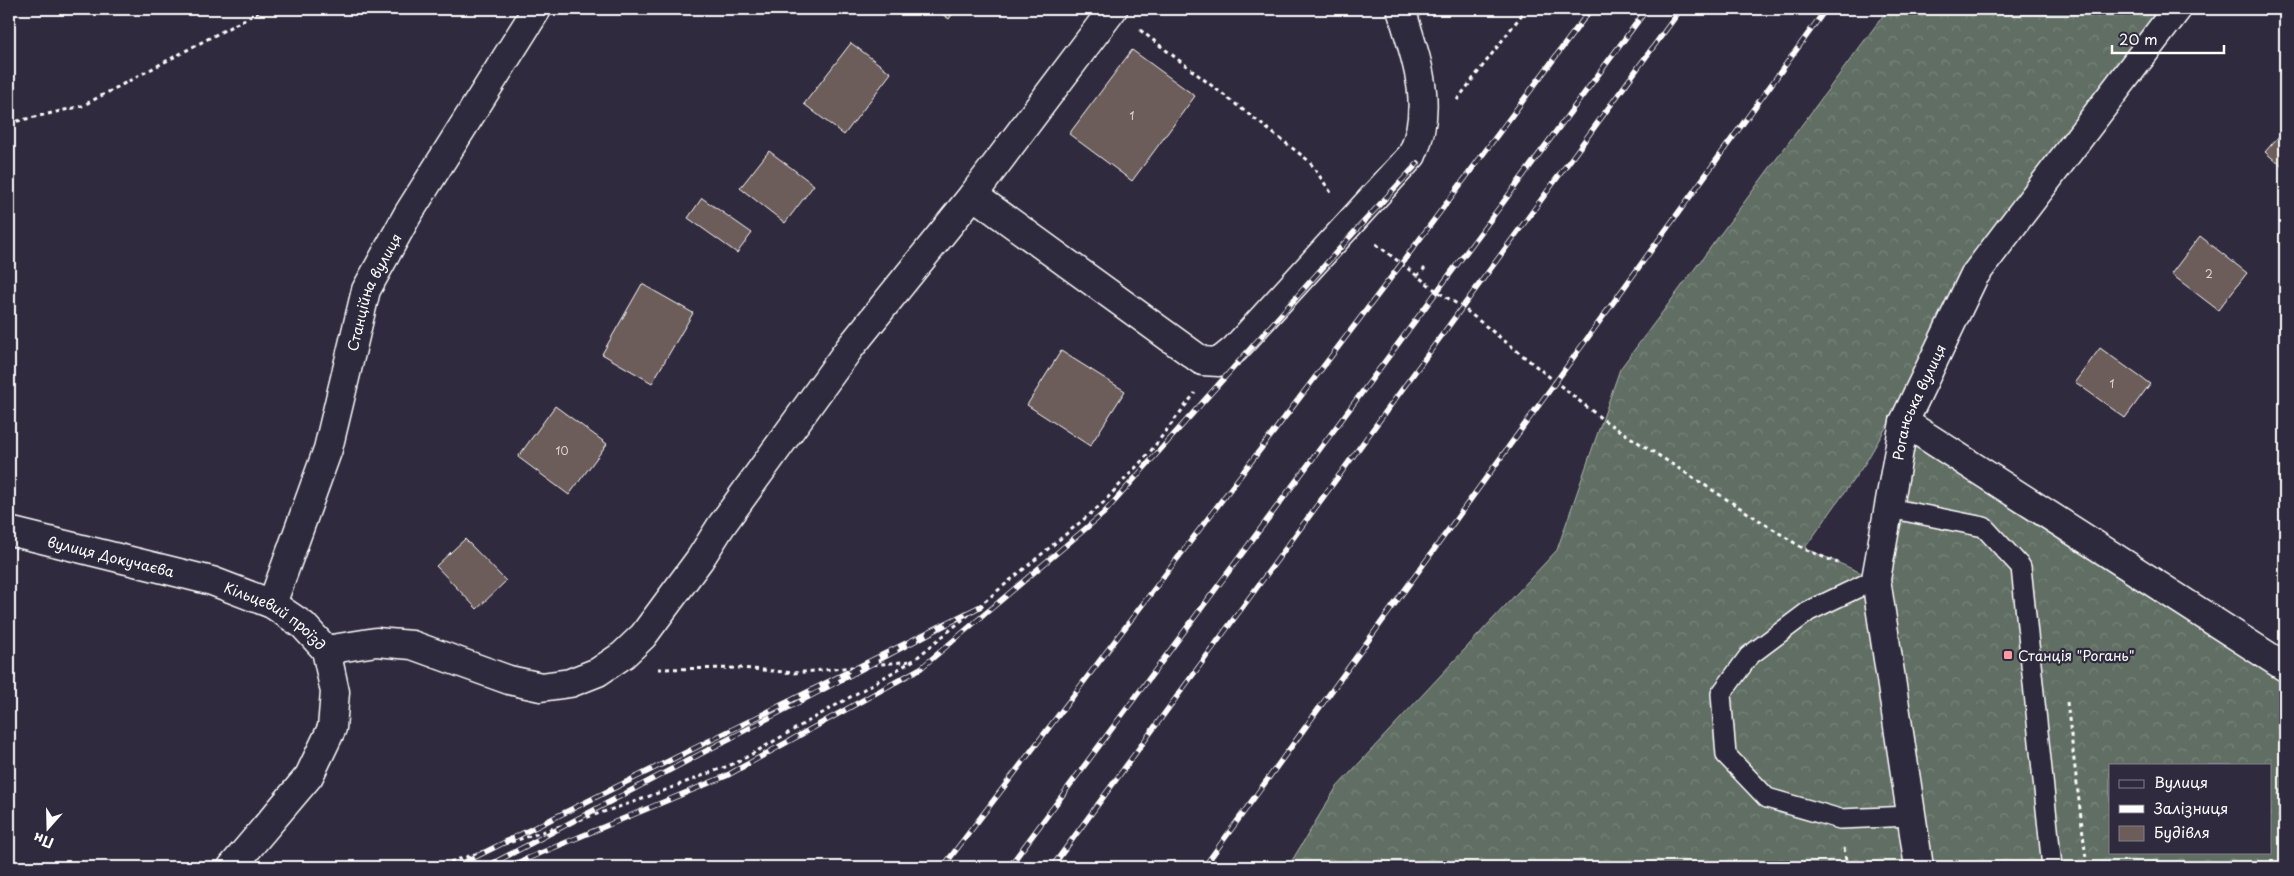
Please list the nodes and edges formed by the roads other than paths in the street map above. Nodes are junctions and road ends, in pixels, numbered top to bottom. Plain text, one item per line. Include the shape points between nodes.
1 (537, 9) edge
2 (1113, 9) edge
3 (1401, 9) edge
4 (2176, 9) edge
5 (973, 195) junction
6 (1904, 422) junction
7 (1889, 508) junction
8 (9, 531) edge
9 (1876, 579) junction
10 (212, 582) joint
11 (272, 604) junction
12 (326, 650) junction
13 (2285, 667) edge
14 (1912, 816) junction
15 (232, 867) edge
16 (1919, 867) edge
17 (2052, 867) edge

1 - 11 street, Станційна вулиця via 408,214 366,290 328,448
2 - 5 street
3 - 5 street via 1416,58 1424,105 1421,136 1412,155 1219,362 1202,361
4 - 6 street, Роганська вулиця via 1974,276
5 - 12 street via 849,349 700,559 643,636 623,655 598,672 570,683 541,687 509,680 412,645 376,642
6 - 7 street, Роганська вулиця
6 - 13 street
7 - 9 street, Роганська вулиця
7 - 17 lane via 1984,527 2021,567
8 - 10 street, вулиця Докучаєва
9 - 14 street, Роганська вулиця
9 - 14 lane via 1809,611 1749,656 1721,694 1726,755 1767,798 1840,819
10 - 11 street, Кільцевий проїзд
11 - 12 street, Кільцевий проїзд via 303,626
12 - 15 street, Кільцевий проїзд via 335,692 332,728 309,776
14 - 16 street, Роганська вулиця

